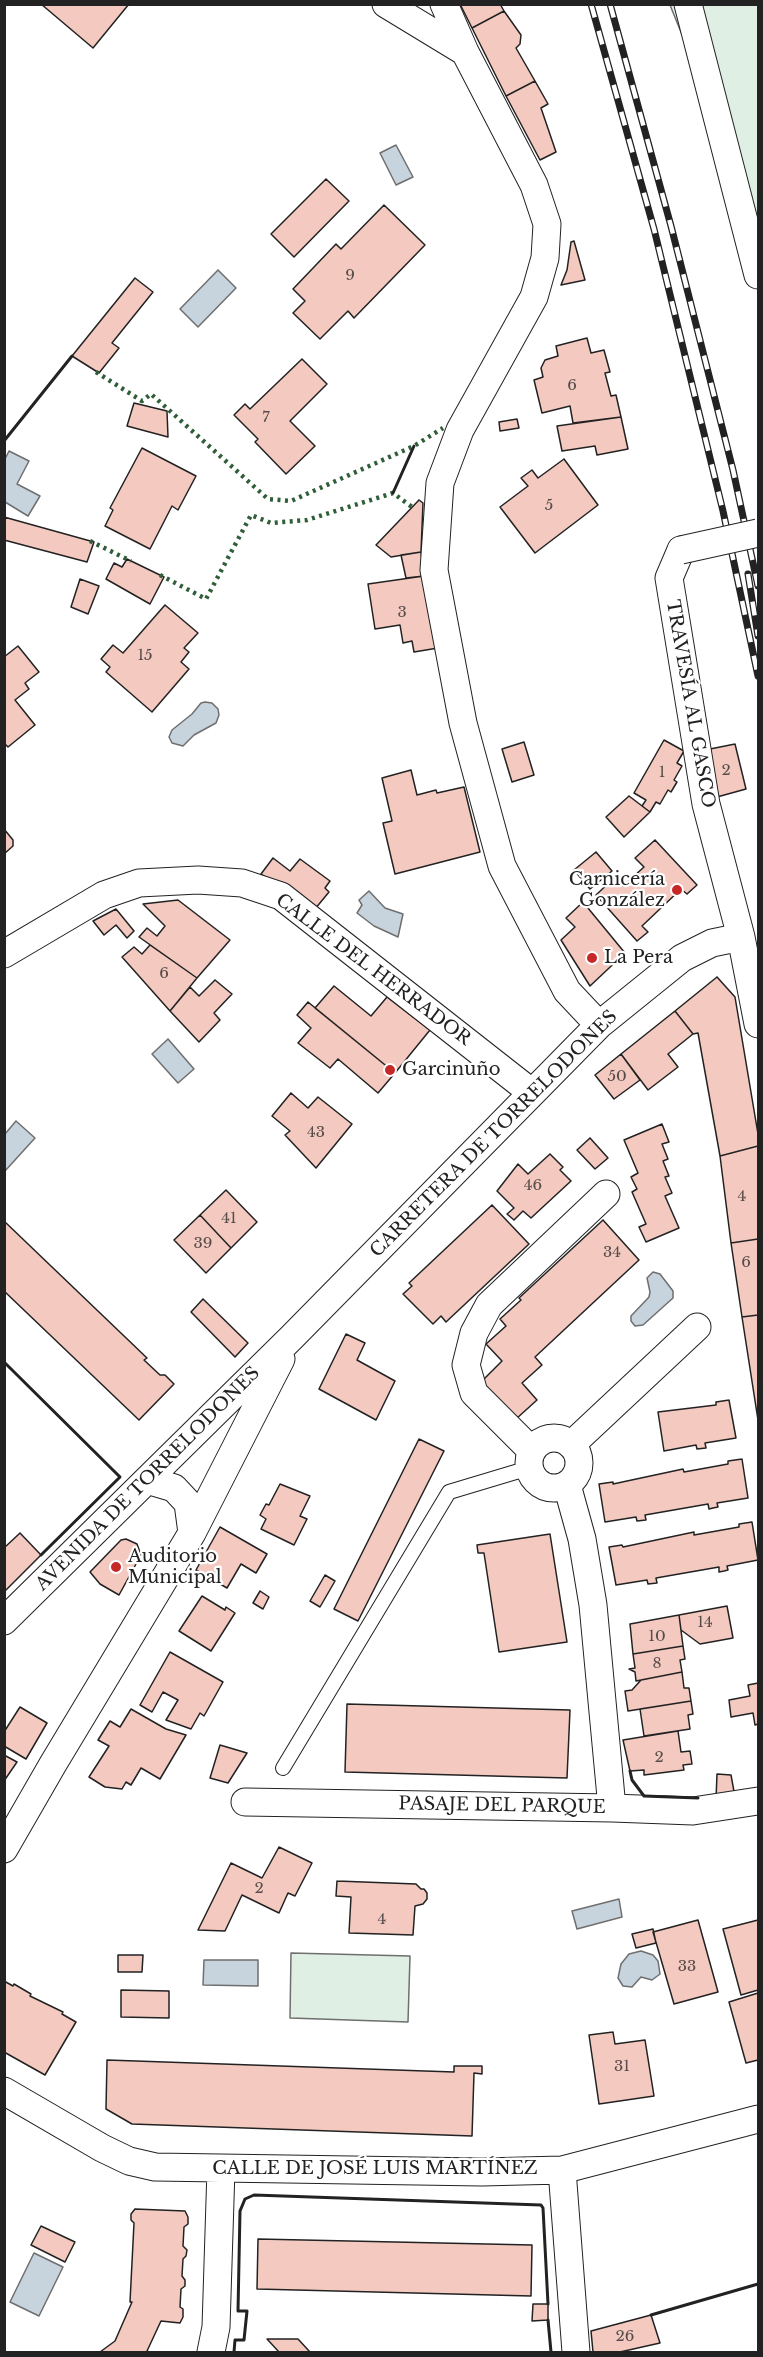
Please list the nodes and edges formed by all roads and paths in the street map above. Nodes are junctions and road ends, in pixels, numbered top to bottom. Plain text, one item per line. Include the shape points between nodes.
1 (386, 4) edge
2 (444, 4) edge
3 (688, 4) edge
4 (465, 52) junction
5 (759, 275) edge
6 (759, 533) edge
7 (741, 937) junction
8 (4, 954) edge
9 (759, 1024) edge
10 (599, 1025) junction
11 (531, 1092) junction
12 (606, 1194) dead end
13 (697, 1327) dead end
14 (292, 1336) junction
15 (571, 1445) junction
16 (530, 1459) junction
17 (147, 1480) junction
18 (567, 1485) junction
19 (192, 1533) junction
20 (4, 1621) edge
21 (283, 1768) dead end
22 (759, 1801) edge
23 (245, 1802) dead end
24 (612, 1808) junction
25 (4, 1849) edge
26 (4, 2091) edge
27 (759, 2119) edge
28 (221, 2169) junction
29 (562, 2170) junction
30 (211, 2352) edge
31 (576, 2352) edge

1 - 4 street
2 - 4 street
3 - 5 street
4 - 10 street via 534,185 548,224 545,258 534,297 460,430 440,483 434,570 463,723 502,866 567,991
6 - 7 street, TRAVESÍA AL GASCO, bridge via 681,550 669,578 706,804
7 - 9 street, TRAVESÍA AL GASCO
7 - 10 street, CARRETERA DE TORRELODONES via 712,943 682,958
8 - 11 street, CALLE DEL HERRADOR via 104,895 139,884 198,880 242,883 281,896
10 - 11 street, CARRETERA DE TORRELODONES
11 - 14 street, CARRETERA DE TORRELODONES
12 - 16 street via 489,1305 474,1333 466,1365 474,1393
13 - 15 street
14 - 17 street, AVENIDA DE TORRELODONES
14 - 19 street
15 - 16 street via 550,1438 539,1443
15 - 18 street via 579,1460 575,1476
16 - 18 street via 534,1479 544,1486
16 - 21 lane via 449,1492
17 - 19 street via 174,1488 188,1503
17 - 20 street, AVENIDA DE TORRELODONES
18 - 24 street via 582,1539 593,1605
19 - 25 street
22 - 24 street, PASAJE DEL PARQUE via 693,1811
23 - 24 street, PASAJE DEL PARQUE
26 - 28 street, CALLE DE JOSÉ LUIS MARTÍNEZ via 129,2161 155,2167
27 - 29 street, CALLE DE JOSÉ LUIS MARTÍNEZ
28 - 29 street, CALLE DE JOSÉ LUIS MARTÍNEZ
28 - 30 street via 216,2327
29 - 31 street

